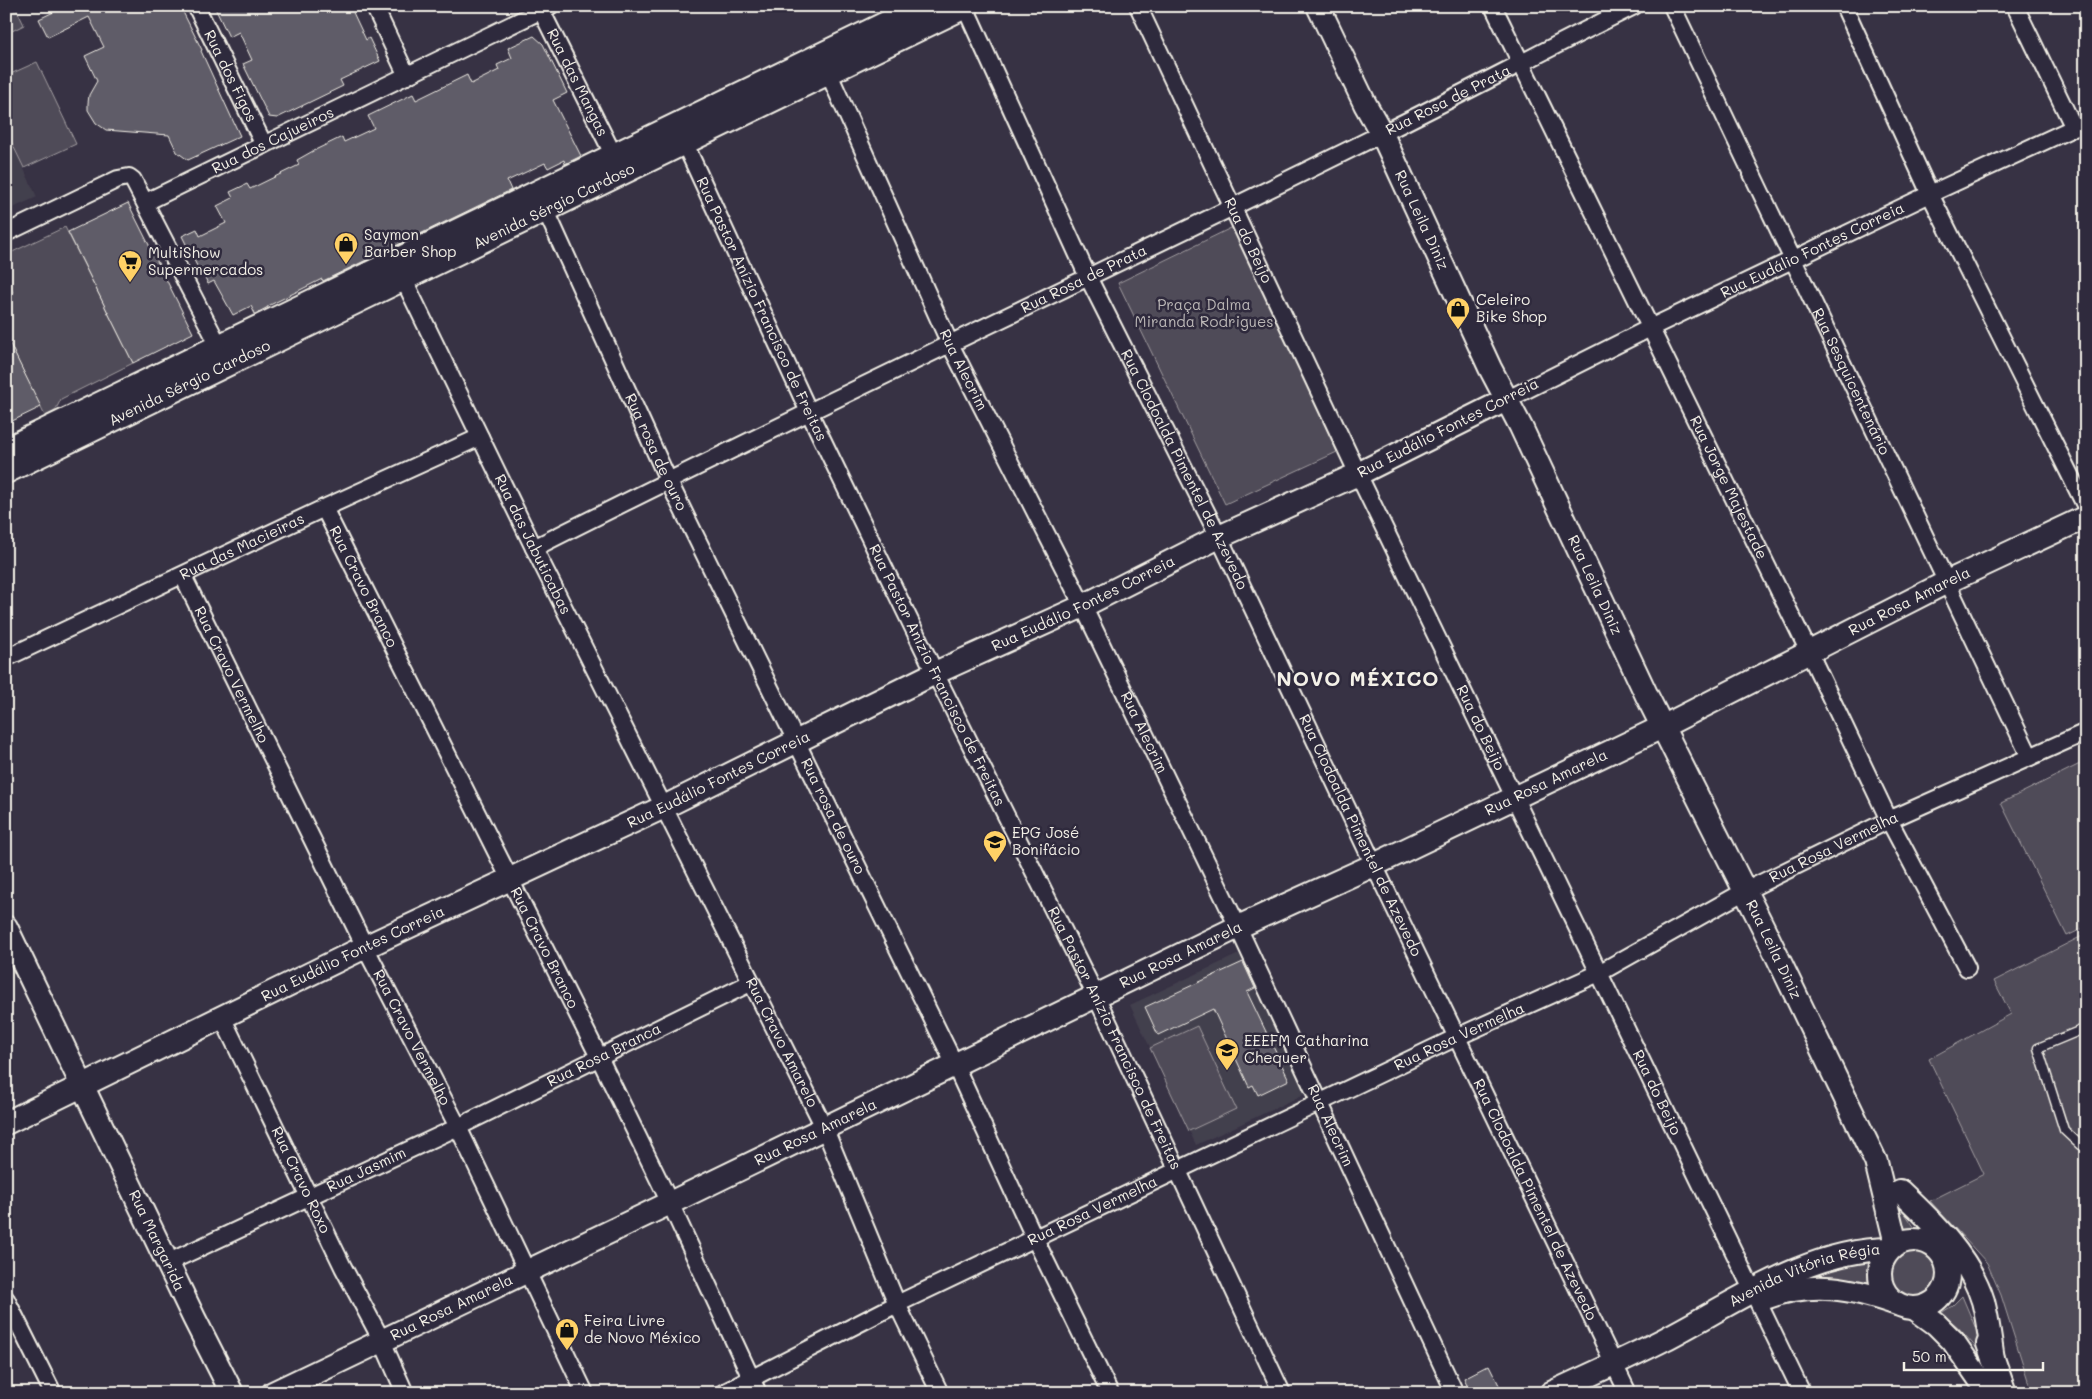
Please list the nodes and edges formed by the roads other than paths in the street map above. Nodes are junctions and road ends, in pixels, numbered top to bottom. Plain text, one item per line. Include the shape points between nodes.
1 (196, 6) edge
2 (374, 6) edge
3 (921, 6) edge
4 (1138, 6) edge
5 (1318, 6) edge
6 (1493, 6) edge
7 (1634, 6) edge
8 (1672, 6) edge
9 (1844, 6) edge
10 (2015, 6) edge
11 (966, 7) edge
12 (546, 8) edge
13 (890, 34) junction
14 (1521, 62) junction
15 (825, 65) junction
16 (407, 76) junction
17 (2080, 125) edge
18 (1382, 134) junction
19 (681, 135) junction
20 (264, 145) junction
21 (618, 165) junction
22 (1930, 194) junction
23 (146, 202) junction
24 (541, 202) junction
25 (1231, 207) junction
26 (6, 233) edge
27 (1793, 261) junction
28 (400, 270) junction
29 (1088, 277) junction
30 (1650, 328) junction
31 (950, 344) junction
32 (223, 356) junction
33 (1506, 400) junction
34 (809, 412) junction
35 (480, 437) junction
36 (20, 450) edge
37 (6, 472) edge
38 (1358, 474) junction
39 (668, 480) junction
40 (2086, 507) edge
41 (324, 508) junction
42 (2086, 517) edge
43 (1219, 537) junction
44 (534, 548) junction
45 (183, 576) junction
46 (1947, 582) junction
47 (1083, 606) junction
48 (1809, 652) junction
49 (6, 658) edge
50 (935, 673) junction
51 (1662, 727) junction
52 (2086, 732) edge
53 (797, 741) junction
54 (2030, 757) junction
55 (1514, 798) junction
56 (664, 807) junction
57 (1889, 820) junction
58 (1374, 865) junction
59 (511, 880) junction
60 (1745, 891) junction
61 (6, 927) edge
62 (1238, 927) junction
63 (365, 948) junction
64 (1967, 968) dead end
65 (1598, 973) junction
66 (750, 983) junction
67 (1096, 996) junction
68 (222, 1017) junction
69 (2086, 1028) edge
70 (1457, 1037) junction
71 (599, 1057) junction
72 (954, 1064) junction
73 (81, 1086) junction
74 (1320, 1103) junction
75 (6, 1123) edge
76 (458, 1127) junction
77 (824, 1127) junction
78 (2086, 1147) edge
79 (1876, 1162) junction
80 (1178, 1170) junction
81 (1900, 1192) junction
82 (310, 1196) junction
83 (670, 1203) junction
84 (1035, 1239) junction
85 (1893, 1247) junction
86 (1944, 1260) junction
87 (167, 1263) junction
88 (527, 1270) junction
89 (1754, 1296) junction
90 (6, 1299) edge
91 (897, 1304) junction
92 (1907, 1307) junction
93 (382, 1341) junction
94 (1994, 1359) junction
95 (1614, 1364) junction
96 (755, 1386) edge
97 (53, 1393) edge
98 (232, 1393) edge
99 (273, 1393) edge
100 (405, 1393) edge
101 (585, 1393) edge
102 (723, 1393) edge
103 (940, 1393) edge
104 (1110, 1393) edge
105 (1282, 1393) edge
106 (1455, 1393) edge
107 (1551, 1393) edge
108 (1628, 1393) edge
109 (1802, 1393) edge
110 (1989, 1393) edge
111 (2005, 1393) edge

1 - 20 street, Rua dos Figos
2 - 16 street
3 - 13 street, Avenida Sérgio Cardoso
4 - 25 street, Rua do Beijo
5 - 18 street, Rua Leila Diniz
6 - 14 street, Rua Jorge Majestade
7 - 14 street, Rua Rosa de Prata
8 - 27 street, Rua Sesquicentenário
9 - 22 street
10 - 17 street
11 - 13 street, Avenida Sérgio Cardoso
11 - 29 street, Rua Clodoalda Pimentel de Azevedo
12 - 16 street, Rua dos Cajueiros
12 - 21 street, Rua das Mangas
13 - 15 street, Avenida Sérgio Cardoso
14 - 18 street, Rua Rosa de Prata
14 - 30 street, Rua Jorge Majestade
15 - 19 street, Avenida Sérgio Cardoso
15 - 31 street, Rua Alecrim
16 - 20 street, Rua dos Cajueiros
17 - 22 street, Rua Eudálio Fontes Correia
18 - 25 street, Rua Rosa de Prata
18 - 33 street, Rua Leila Diniz
19 - 21 street, Avenida Sérgio Cardoso
19 - 34 street, Rua Pastor Anízio Francisco de Freitas
20 - 23 street, Rua dos Cajueiros
21 - 24 street, Avenida Sérgio Cardoso
22 - 27 street, Rua Eudálio Fontes Correia
22 - 40 street
23 - 26 street via 134,180 124,177
23 - 32 street
24 - 28 street, Avenida Sérgio Cardoso
24 - 39 street, Rua rosa de ouro
25 - 29 street, Rua Rosa de Prata
25 - 38 street, Rua do Beijo
27 - 30 street, Rua Eudálio Fontes Correia
27 - 46 street, Rua Sesquicentenário
28 - 32 street, Avenida Sérgio Cardoso
28 - 35 street, Rua das Jabuticabas
29 - 31 street, Rua Rosa de Prata
29 - 43 street, Rua Clodoalda Pimentel de Azevedo
30 - 33 street, Rua Eudálio Fontes Correia
30 - 48 street, Rua Jorge Majestade
31 - 34 street, Rua Rosa de Prata
31 - 47 street, Rua Alecrim
32 - 36 street, Avenida Sérgio Cardoso
33 - 38 street, Rua Eudálio Fontes Correia
33 - 51 street, Rua Leila Diniz
34 - 39 street, Rua Rosa de Prata
34 - 50 street, Rua Pastor Anízio Francisco de Freitas
35 - 41 street, Rua das Macieiras
35 - 44 street, Rua das Jabuticabas
36 - 37 street, Avenida Sérgio Cardoso
38 - 43 street, Rua Eudálio Fontes Correia
38 - 55 street, Rua do Beijo
39 - 44 street, Rua Rosa de Prata
39 - 53 street, Rua rosa de ouro
41 - 45 street, Rua das Macieiras
41 - 59 street, Rua Cravo Branco
42 - 46 street, Rua Rosa Amarela
43 - 47 street, Rua Eudálio Fontes Correia
43 - 58 street, Rua Clodoalda Pimentel de Azevedo
44 - 56 street, Rua das Jabuticabas
45 - 49 street, Rua das Macieiras
45 - 63 street, Rua Cravo Vermelho
46 - 48 street, Rua Rosa Amarela
46 - 54 street, Rua Sesquicentenário
47 - 50 street, Rua Eudálio Fontes Correia
47 - 62 street, Rua Alecrim
48 - 51 street, Rua Rosa Amarela
48 - 57 street, Rua Jorge Majestade
50 - 53 street, Rua Eudálio Fontes Correia
50 - 67 street, Rua Pastor Anízio Francisco de Freitas
51 - 55 street, Rua Rosa Amarela
51 - 60 street, Rua Leila Diniz
52 - 54 street, Rua Rosa Vermelha
53 - 56 street, Rua Eudálio Fontes Correia
53 - 72 street, Rua rosa de ouro
54 - 57 street, Rua Rosa Vermelha
55 - 58 street, Rua Rosa Amarela
55 - 65 street, Rua do Beijo
56 - 59 street, Rua Eudálio Fontes Correia
56 - 66 street, Rua Cravo Amarelo
57 - 60 street, Rua Rosa Vermelha
57 - 64 street, Rua Jorge Majestade
58 - 62 street, Rua Rosa Amarela
58 - 70 street, Rua Clodoalda Pimentel de Azevedo
59 - 63 street, Rua Eudálio Fontes Correia
59 - 71 street, Rua Cravo Branco
60 - 65 street, Rua Rosa Vermelha
60 - 79 street, Rua Leila Diniz
61 - 73 street, Rua Margarida
62 - 67 street, Rua Rosa Amarela
62 - 74 street, Rua Alecrim
63 - 68 street, Rua Eudálio Fontes Correia
63 - 76 street, Rua Cravo Vermelho
65 - 70 street, Rua Rosa Vermelha
65 - 89 street, Rua do Beijo
66 - 71 street, Rua Rosa Branca
66 - 77 street, Rua Cravo Amarelo
67 - 72 street, Rua Rosa Amarela
67 - 80 street, Rua Pastor Anízio Francisco de Freitas
68 - 73 street, Rua Eudálio Fontes Correia
68 - 82 street, Rua Cravo Roxo
69 - 78 lane via 2038,1048 2064,1130
70 - 74 street, Rua Rosa Vermelha
70 - 95 street, Rua Clodoalda Pimentel de Azevedo
71 - 76 street, Rua Rosa Branca
71 - 83 street, Rua Cravo Branco
72 - 77 street, Rua Rosa Amarela
72 - 84 street, Rua rosa de ouro
73 - 75 street, Rua Eudálio Fontes Correia
73 - 87 street, Rua Margarida
74 - 80 street, Rua Rosa Vermelha
74 - 106 street, Rua Alecrim
76 - 82 street, Rua Jasmim
76 - 88 street, Rua Cravo Vermelho
77 - 83 street, Rua Rosa Amarela
77 - 91 street, Rua Cravo Amarelo
79 - 81 street, Rua Leila Diniz
79 - 85 street, Rua Leila Diniz
80 - 84 street, Rua Rosa Vermelha
80 - 105 street, Rua Pastor Anízio Francisco de Freitas
81 - 86 street, Rua Leila Diniz
81 - 94 street via 1932,1221 1963,1261 1983,1301
82 - 87 street, Rua Jasmim
82 - 93 street, Rua Cravo Roxo
83 - 88 street, Rua Rosa Amarela
83 - 96 street, Rua Cravo Branco
84 - 91 street, Rua Rosa Vermelha
84 - 104 street, Rua rosa de ouro
85 - 86 street via 1905,1240 1925,1241
85 - 89 street, Avenida Vitória Régia via 1818,1261
85 - 92 street via 1883,1258 1880,1280 1891,1299
86 - 92 street via 1947,1283 1940,1296 1928,1305
86 - 94 street, Rua Leila Diniz via 1970,1299
87 - 98 street, Rua Margarida
88 - 93 street, Rua Rosa Amarela
88 - 101 street, Rua Cravo Vermelho
89 - 92 street, Avenida Vitória Régia via 1818,1286 1881,1298
89 - 95 street, Avenida Vitória Régia via 1723,1308
89 - 109 street, Rua do Beijo
90 - 97 street
91 - 96 street, Rua Rosa Vermelha
91 - 103 street, Rua Cravo Amarelo
92 - 110 street via 1936,1324 1953,1341
93 - 99 street, Rua Rosa Amarela
93 - 100 street, Rua Cravo Roxo
94 - 111 street
95 - 107 street, Avenida Vitória Régia
95 - 108 street, Rua Clodoalda Pimentel de Azevedo
96 - 102 street, Rua Rosa Vermelha

